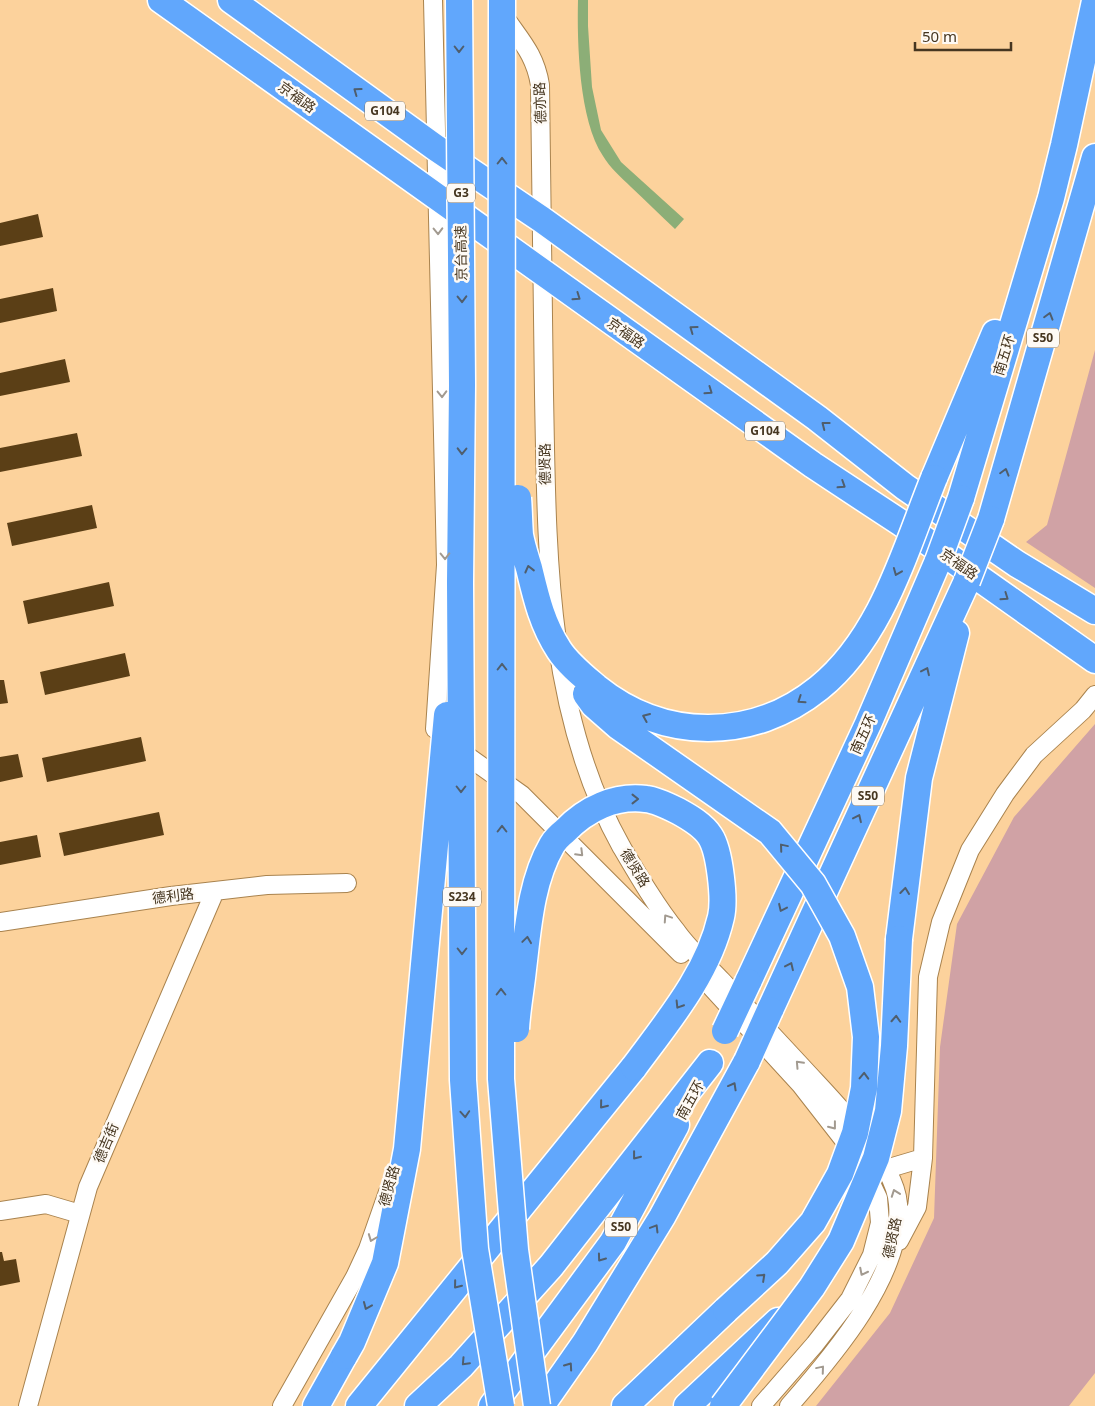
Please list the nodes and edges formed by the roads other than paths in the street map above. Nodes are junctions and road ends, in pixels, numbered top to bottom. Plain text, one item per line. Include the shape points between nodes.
1 (161, 0) edge
2 (231, 0) edge
3 (432, 0) edge
4 (459, 0) edge
5 (493, 0) edge
6 (502, 0) edge
7 (1095, 1) edge
8 (436, 148) junction
9 (1095, 157) edge
10 (437, 198) junction
11 (1050, 198) junction
12 (541, 219) junction
13 (542, 272) junction
14 (502, 286) junction
15 (462, 385) joint
16 (967, 581) junction
17 (460, 583) junction
18 (1095, 611) edge
19 (559, 651) junction
20 (1095, 660) edge
21 (1095, 695) edge
22 (435, 734) junction
23 (347, 883) dead end
24 (215, 891) junction
25 (0, 922) edge
26 (710, 1063) junction
27 (923, 1158) junction
28 (886, 1169) junction
29 (0, 1211) edge
30 (80, 1214) junction
31 (515, 1250) junction
32 (890, 1259) junction
33 (808, 1294) junction
34 (28, 1406) edge
35 (282, 1406) edge
36 (316, 1406) edge
37 (359, 1406) edge
38 (418, 1406) edge
39 (492, 1406) edge
40 (501, 1406) edge
41 (537, 1406) edge
42 (541, 1406) edge
43 (625, 1406) edge
44 (687, 1406) edge
45 (723, 1406) edge
46 (761, 1406) edge
47 (789, 1406) edge

1 - 10 highway, 京福路 / G104
8 -> 2 highway, G104
3 - 8 street
4 -> 15 highway, 京台高速 / G3, bridge
5 - 12 street, 德亦路 via 537,68 540,85
14 -> 6 highway, bridge
7 - 11 highway, 南五环 / S50
8 - 10 street, 德贤路
8 - 12 highway, G104
16 -> 9 highway, S50, bridge via 991,519
10 - 13 highway, 京福路 / G104
10 -> 22 street, 德贤路 via 446,565
11 -> 19 highway, bridge via 885,602 864,639 819,687 773,716 747,724 692,728 659,722 606,695
11 -> 26 highway, 南五环 / S50, bridge via 961,498 938,561 868,724
12 - 13 street, 德贤路
18 -> 12 highway, G104 via 1017,564 905,487 817,418
13 -> 20 highway, 京福路 / G104
28 -> 13 street, 德贤路 via 848,1116 678,934 620,845 593,786 564,686 552,594 546,502
19 -> 14 highway, bridge via 541,616 520,536
31 -> 14 highway, bridge via 501,1079
15 -> 17 highway, S234, bridge
33 -> 16 highway, bridge via 841,1240 876,1158 888,1111 899,939 919,778
42 -> 16 highway, S50, bridge via 585,1343 662,1217 747,1061
17 -> 36 highway, bridge via 407,1150 385,1263 352,1342
17 -> 40 highway, S234, bridge via 463,1080 475,1249
43 -> 19 highway, bridge via 777,1263 813,1222 840,1174 855,1133 864,1088 866,1037 860,987 842,936 814,884 770,832 618,726 594,705
21 - 27 street via 1034,756 1005,794 970,850 941,922 928,977
22 -> 35 street, 德贤路 via 410,1058 403,1126 390,1185 368,1249
22 -> 46 street, 德贤路 via 522,794 665,937 801,1085 861,1162 878,1198 880,1223 872,1255 850,1299
23 - 24 street, 德利路 via 267,885
24 - 25 street, 德利路
24 - 30 street, 德吉街 via 88,1187
26 -> 38 highway via 551,1266 461,1366
26 -> 39 highway, 南五环 / S50 via 613,1242
27 - 28 street
27 - 32 street via 917,1207
32 -> 28 street, 德贤路 via 897,1229 898,1201
29 - 30 street via 46,1204
30 - 34 street, 德吉街
31 -> 37 highway, bridge via 516,1027 528,933 541,866 553,843 589,810 627,799 647,799 691,817 710,836 719,860 722,916 710,953 678,1008 634,1067
31 - 41 highway, bridge
47 -> 32 street, 德贤路 via 848,1333 872,1296
33 - 44 highway, bridge
33 - 45 highway, bridge

